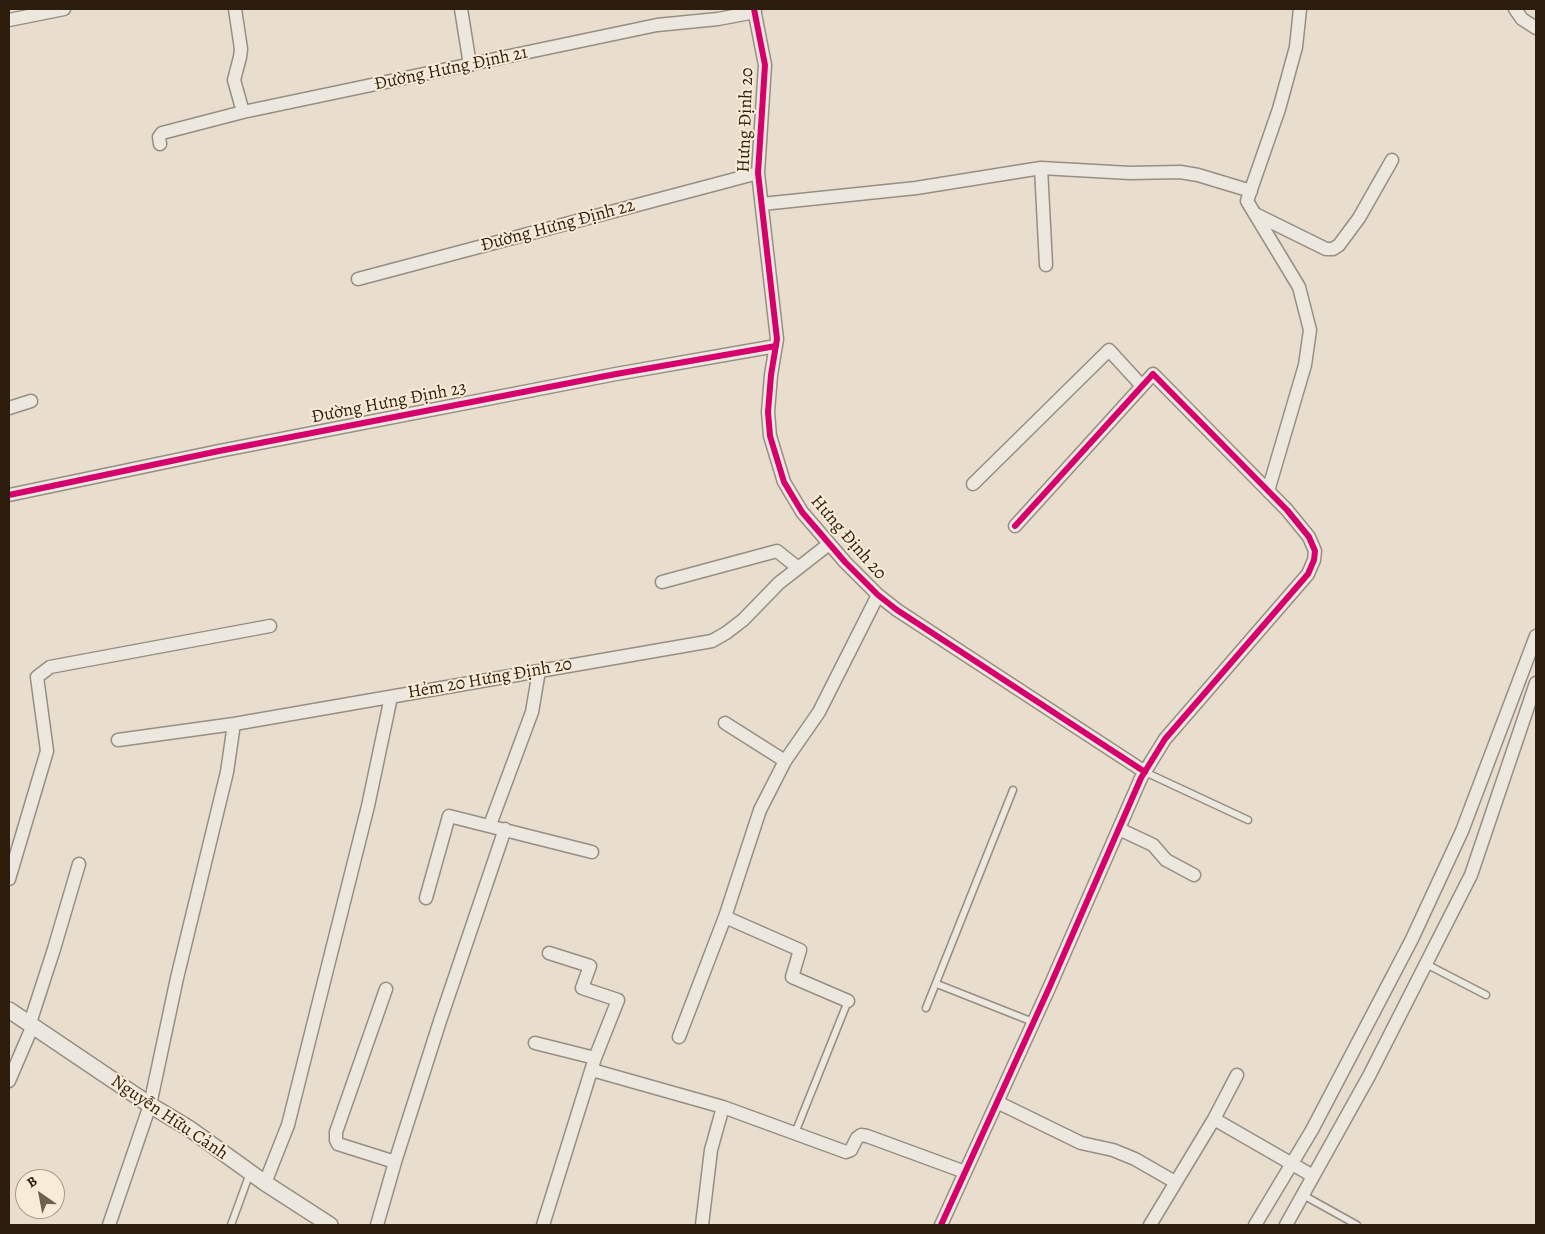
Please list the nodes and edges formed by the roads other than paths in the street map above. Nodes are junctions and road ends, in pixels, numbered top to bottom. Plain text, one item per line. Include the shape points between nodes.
1 (64, 9) edge
2 (235, 9) edge
3 (460, 9) edge
4 (1300, 9) edge
5 (1515, 9) edge
6 (755, 10) edge
7 (9, 20) edge
8 (1536, 28) edge
9 (470, 65) junction
10 (243, 112) junction
11 (160, 144) dead end
12 (1392, 160) dead end
13 (1041, 168) junction
14 (758, 173) junction
15 (1251, 191) junction
16 (762, 204) junction
17 (1255, 214) junction
18 (1046, 265) dead end
19 (358, 279) dead end
20 (776, 346) junction
21 (1142, 386) junction
22 (31, 401) dead end
23 (9, 408) edge
24 (973, 484) dead end
25 (1268, 490) junction
26 (9, 495) edge
27 (1015, 526) dead end
28 (829, 544) junction
29 (797, 567) junction
30 (662, 582) dead end
31 (878, 595) junction
32 (270, 626) dead end
33 (1536, 636) edge
34 (539, 671) junction
35 (1536, 682) edge
36 (391, 697) junction
37 (725, 723) dead end
38 (234, 724) junction
39 (118, 740) dead end
40 (785, 760) junction
41 (1145, 772) junction
42 (1013, 790) dead end
43 (1248, 820) dead end
44 (490, 825) junction
45 (505, 829) junction
46 (1119, 829) junction
47 (592, 852) dead end
48 (79, 864) dead end
49 (1194, 875) dead end
50 (9, 879) edge
51 (426, 898) dead end
52 (724, 917) junction
53 (549, 954) dead end
54 (1426, 964) junction
55 (937, 984) junction
56 (386, 989) dead end
57 (1486, 995) dead end
58 (848, 1001) joint
59 (926, 1008) dead end
60 (9, 1010) edge
61 (1033, 1022) junction
62 (32, 1024) junction
63 (679, 1036) dead end
64 (535, 1043) dead end
65 (594, 1064) junction
66 (1237, 1076) dead end
67 (9, 1081) edge
68 (997, 1102) junction
69 (150, 1105) junction
70 (723, 1107) junction
71 (1214, 1119) junction
72 (795, 1133) junction
73 (395, 1162) junction
74 (1291, 1164) junction
75 (250, 1172) junction
76 (966, 1172) junction
77 (1313, 1176) junction
78 (1175, 1182) junction
79 (265, 1183) junction
80 (1303, 1195) junction
81 (109, 1225) edge
82 (231, 1225) edge
83 (330, 1225) edge
84 (377, 1225) edge
85 (544, 1225) edge
86 (702, 1225) edge
87 (941, 1225) edge
88 (1150, 1225) edge
89 (1255, 1225) edge
90 (1286, 1225) edge
91 (1357, 1225) edge

1 - 7 street
2 - 10 street via 241,49 234,80
3 - 9 street
4 - 15 street via 1296,47 1280,108
5 - 8 street via 1522,19
6 - 9 street, Đường Hưng Định 21 via 718,19 657,26
6 - 14 street, Hưng Định 20 via 765,65
9 - 10 street, Đường Hưng Định 21
10 - 11 street, Đường Hưng Định 21 via 162,133
12 - 17 street via 1359,218 1333,249 1326,249
13 - 15 street via 1180,172
13 - 16 street via 916,188
13 - 18 street
14 - 16 street, Hưng Định 20
14 - 19 street, Đường Hưng Định 22
15 - 17 street via 1247,201
16 - 20 street, Hưng Định 20
17 - 25 street via 1299,287 1310,330 1305,365
20 - 26 street, Đường Hưng Định 23 via 616,374
20 - 28 street, Hưng Định 20 via 768,412 775,457 784,482 802,512
21 - 24 street via 1109,350
21 - 25 street via 1153,374
21 - 27 street
22 - 23 street
25 - 41 street via 1309,537 1315,551 1308,574 1166,739
28 - 29 street, Hẻm 20 Hưng Định 20
28 - 31 street, Hưng Định 20
29 - 30 street via 777,551
29 - 34 street, Hẻm 20 Hưng Định 20 via 778,582 743,620 712,641
31 - 40 street via 819,712
31 - 41 street, Hưng Định 20
32 - 50 street via 50,667 37,676 47,751
33 - 74 street via 1462,831 1412,939
34 - 36 street, Hẻm 20 Hưng Định 20
34 - 44 street via 532,712
35 - 54 street via 1471,875
36 - 38 street, Hẻm 20 Hưng Định 20
36 - 79 street via 368,806 290,1115
37 - 40 street
38 - 39 street, Hẻm 20 Hưng Định 20
38 - 69 street via 226,772
40 - 52 street via 760,810
41 - 43 lane
41 - 46 street
42 - 55 lane
44 - 45 street
44 - 51 street via 449,816
45 - 47 street
45 - 73 street
46 - 49 street via 1153,845 1166,860
46 - 61 street
48 - 62 street
52 - 58 street via 800,950 792,977
52 - 63 street
53 - 65 street via 590,966 582,988 618,1000
54 - 57 lane
54 - 77 street
55 - 59 lane
55 - 61 lane
56 - 73 street via 336,1132 336,1140 338,1144
58 - 72 lane
60 - 62 street, Nguyễn Hữu Cảnh
61 - 68 street
62 - 67 street
62 - 69 street, Nguyễn Hữu Cảnh
64 - 65 street
65 - 70 street
65 - 85 street
66 - 71 street
68 - 76 street
68 - 78 street via 1081,1143 1136,1159
69 - 75 street, Nguyễn Hữu Cảnh
69 - 81 street
70 - 72 street
70 - 86 street via 711,1150
71 - 74 street
71 - 78 street
72 - 76 street via 846,1152 851,1150 857,1138 867,1136
73 - 84 street
74 - 77 street
74 - 89 street
75 - 79 street, Nguyễn Hữu Cảnh
75 - 82 lane
76 - 87 street
77 - 80 street
78 - 88 street
79 - 83 street, Nguyễn Hữu Cảnh
80 - 90 street
80 - 91 lane

